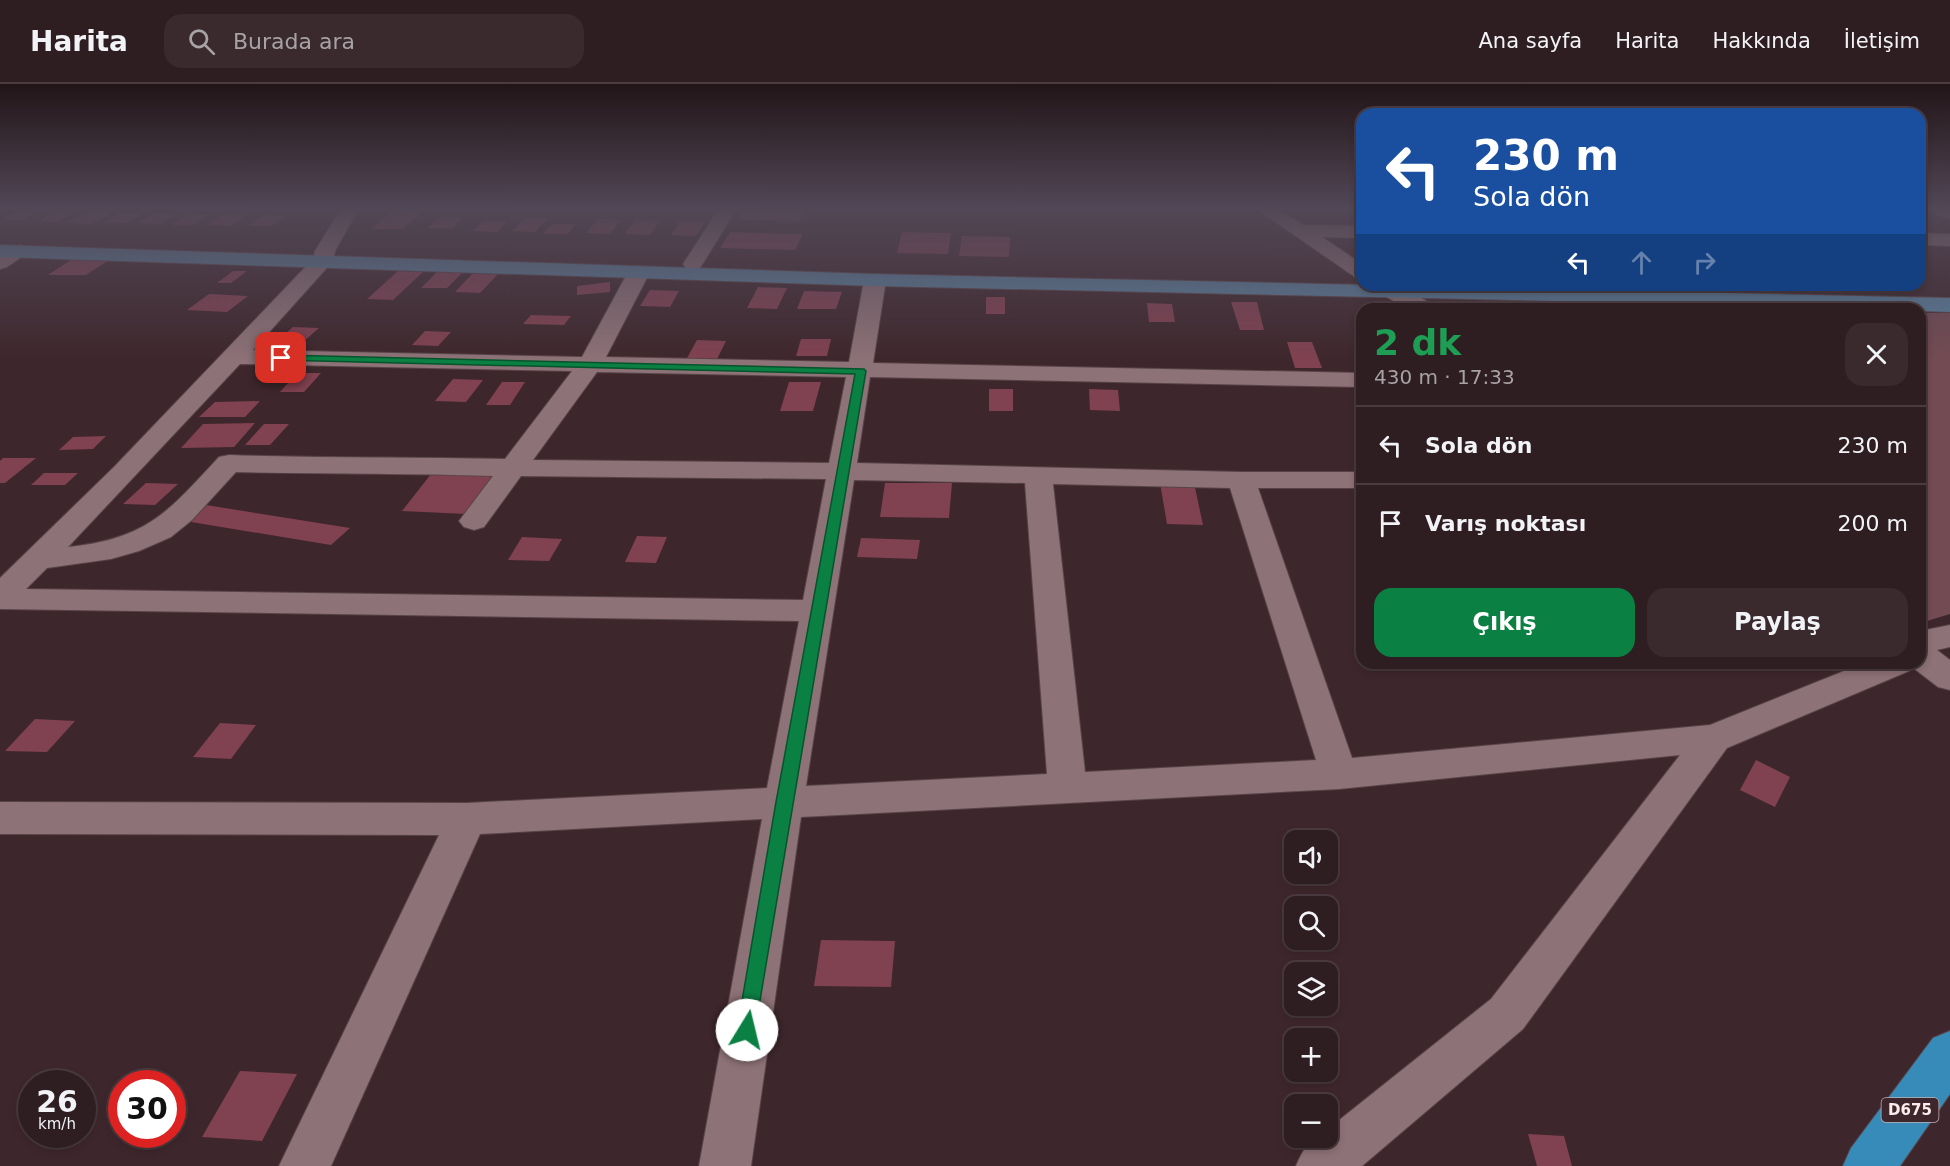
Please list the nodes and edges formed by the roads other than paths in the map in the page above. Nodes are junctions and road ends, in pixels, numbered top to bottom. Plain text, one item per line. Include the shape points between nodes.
1 (320, 260) edge
2 (412, 260) edge
3 (531, 260) edge
4 (695, 260) edge
5 (1343, 260) edge
6 (693, 264) junction
7 (1356, 269) edge
8 (639, 272) junction
9 (875, 280) junction
10 (1356, 290) edge
11 (1356, 290) edge
12 (1383, 291) edge
13 (1848, 291) edge
14 (1950, 293) edge
15 (1410, 303) edge
16 (1869, 303) edge
17 (1926, 304) edge
18 (1950, 305) edge
19 (234, 357) junction
20 (590, 364) junction
21 (861, 371) junction
22 (1356, 380) edge
23 (512, 468) junction
24 (842, 471) junction
25 (1038, 475) junction
26 (1242, 480) junction
27 (1356, 480) edge
28 (474, 521) dead end
29 (40, 559) junction
30 (0, 597) edge
31 (818, 611) junction
32 (1932, 645) edge
33 (1882, 669) edge
34 (1950, 678) edge
35 (1714, 738) junction
36 (1339, 774) junction
37 (1067, 788) junction
38 (784, 802) junction
39 (0, 818) edge
40 (467, 819) junction
41 (1950, 1054) edge
42 (305, 1166) edge
43 (725, 1166) edge
44 (1322, 1166) edge
45 (1869, 1166) edge

1 - 19 street
2 - 8 main road
3 - 6 main road
4 - 6 street
5 - 7 street
6 - 10 main road
8 - 9 main road
8 - 20 street
9 - 11 main road
9 - 21 street
12 - 15 street
12 - 16 main road
13 - 14 main road
17 - 18 main road
19 - 20 street
19 - 29 street
20 - 21 street
20 - 23 street
21 - 22 street
21 - 24 street
23 - 24 street
23 - 28 street
23 - 29 street via 229,463 174,521 134,543 81,556
24 - 25 street
24 - 31 street
25 - 26 street
25 - 37 street
26 - 27 street
26 - 36 street
29 - 30 street
30 - 31 street
31 - 38 street
32 - 34 street
33 - 35 street
35 - 36 street
35 - 44 street via 1507,1014
36 - 37 street
37 - 38 street
38 - 40 street
38 - 43 street
39 - 40 street
40 - 42 street
41 - 45 highway, D675

